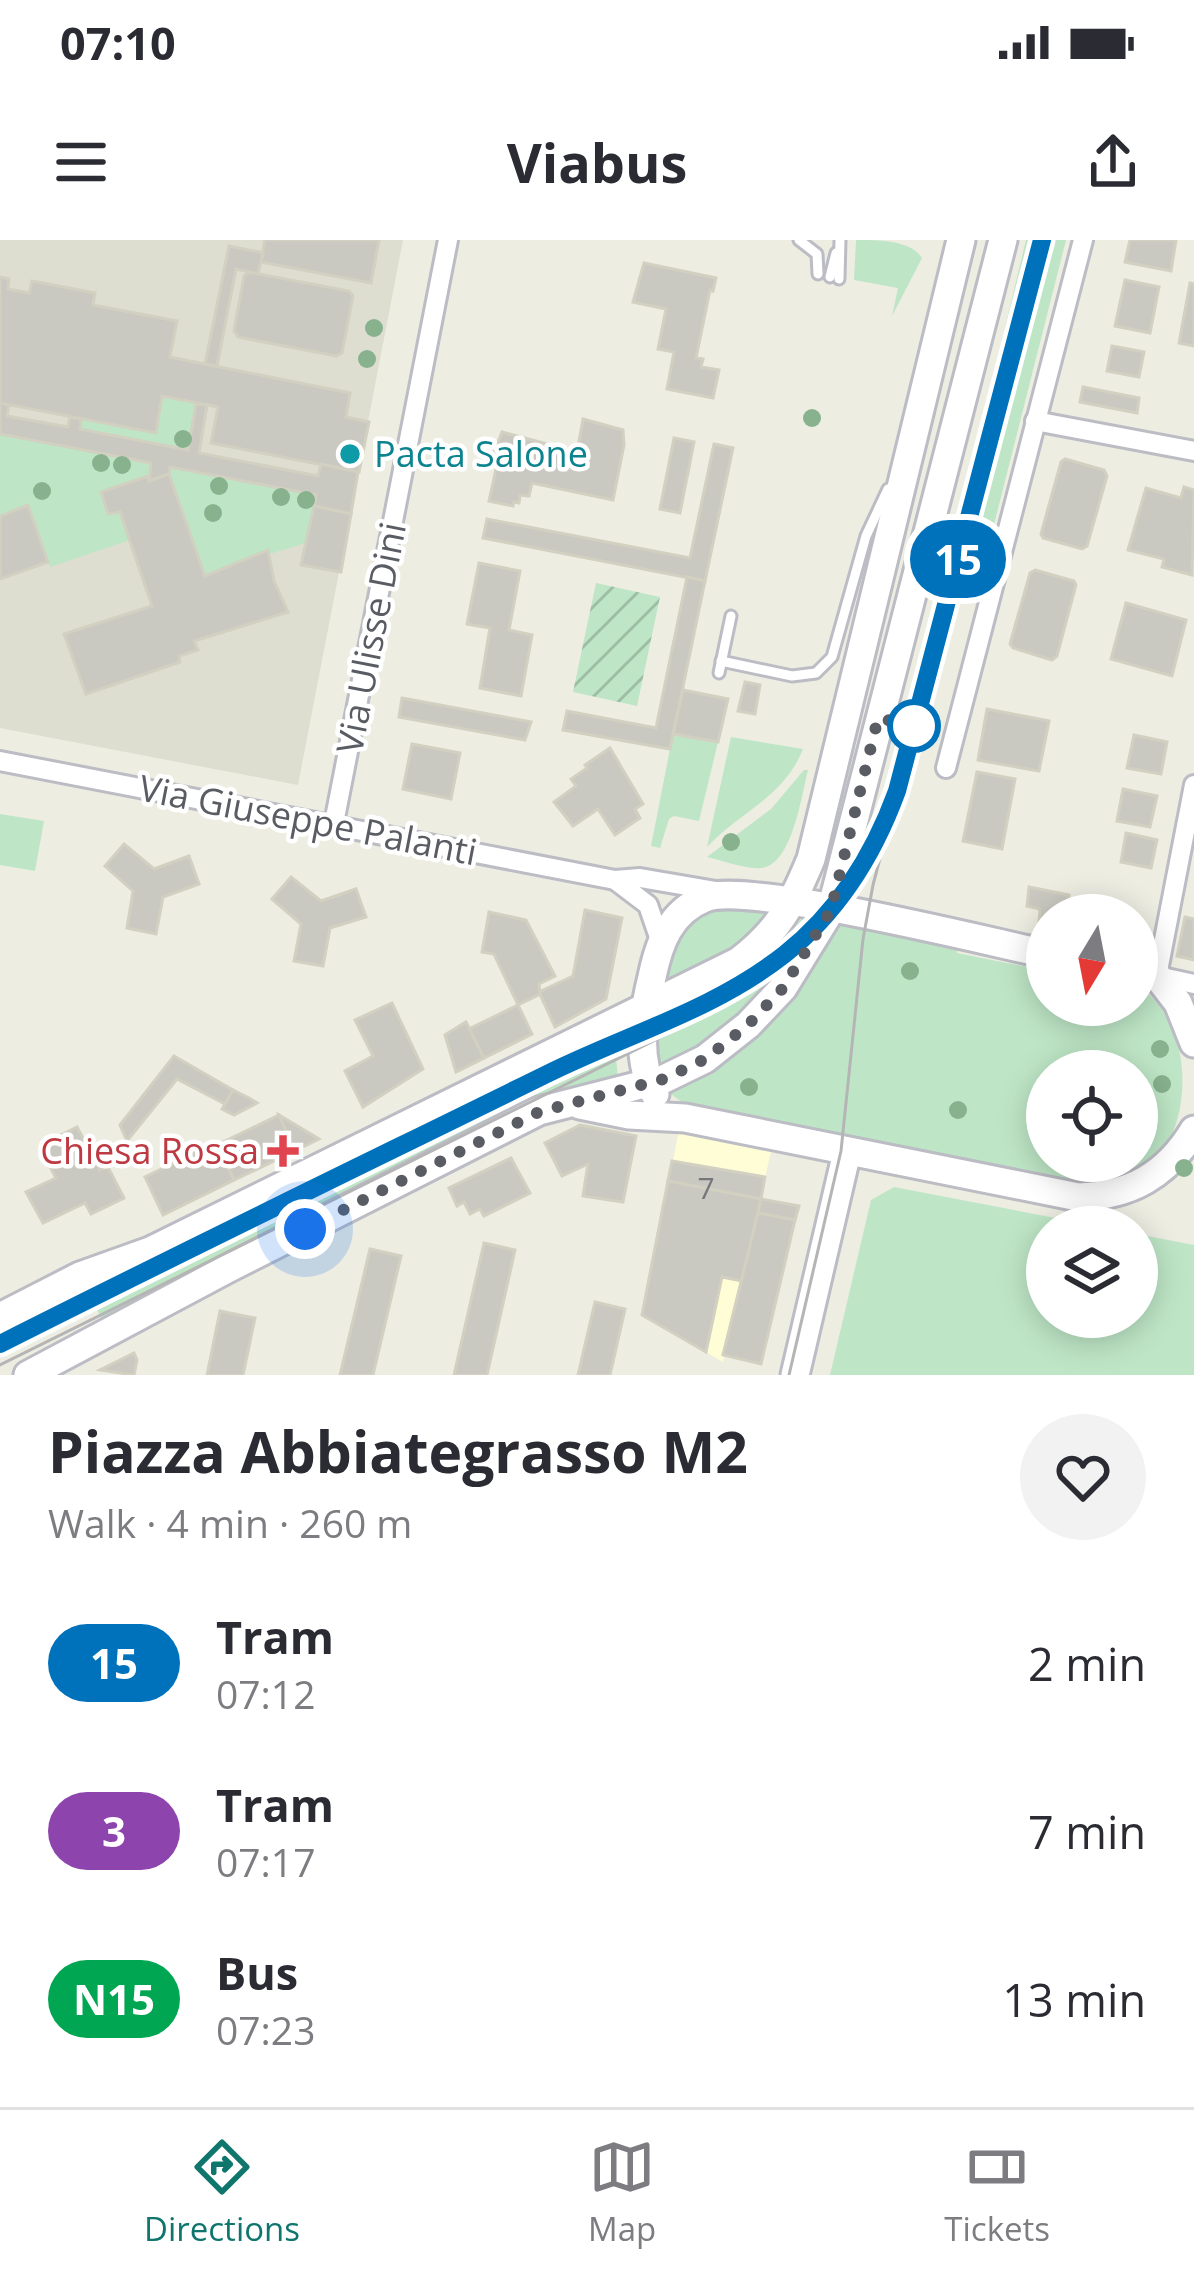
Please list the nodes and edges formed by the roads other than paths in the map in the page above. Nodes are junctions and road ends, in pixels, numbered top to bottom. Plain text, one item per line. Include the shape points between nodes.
1 (448, 240) edge
2 (799, 240) edge
3 (839, 240) edge
4 (961, 240) edge
5 (1003, 240) edge
6 (1083, 240) edge
7 (1035, 421) junction
8 (914, 436) junction
9 (1194, 452) edge
10 (731, 616) dead end
11 (0, 761) edge
12 (946, 768) dead end
13 (1194, 785) edge
14 (334, 823) junction
15 (615, 880) junction
16 (721, 892) junction
17 (794, 902) junction
18 (831, 910) junction
19 (1158, 930) edge
20 (660, 940) junction
21 (1026, 950) edge
22 (1158, 976) edge
23 (1158, 984) edge
24 (1194, 984) edge
25 (646, 1006) junction
26 (1194, 1043) edge
27 (648, 1082) junction
28 (569, 1102) junction
29 (686, 1118) junction
30 (1193, 1137) edge
31 (847, 1152) junction
32 (0, 1317) edge
33 (28, 1375) edge
34 (794, 1375) edge

1 - 14 street, Via Ulisse Dini
2 - 3 lane via 829,276
4 - 8 main road
5 - 18 main road
6 - 7 street
7 - 9 street
7 - 12 street
8 - 10 lane via 866,536 836,652 816,674 720,667
8 - 17 main road via 816,842
11 - 14 street, Via Giuseppe Palanti
13 - 19 street
14 - 15 street, Via Giuseppe Palanti
15 - 16 street, Via Giuseppe Palanti
15 - 20 street via 648,904
16 - 17 main road
16 - 20 main road via 686,909
17 - 18 main road
17 - 25 main road via 739,962
18 - 21 main road
18 - 27 main road via 783,988 748,1025 705,1059
20 - 25 main road
22 - 24 street
23 - 26 main road via 1178,1003
25 - 27 main road
25 - 32 main road
27 - 28 main road
27 - 29 main road
28 - 29 main road
28 - 33 main road
29 - 31 main road
30 - 31 main road via 1137,1186 1078,1197
31 - 34 main road

